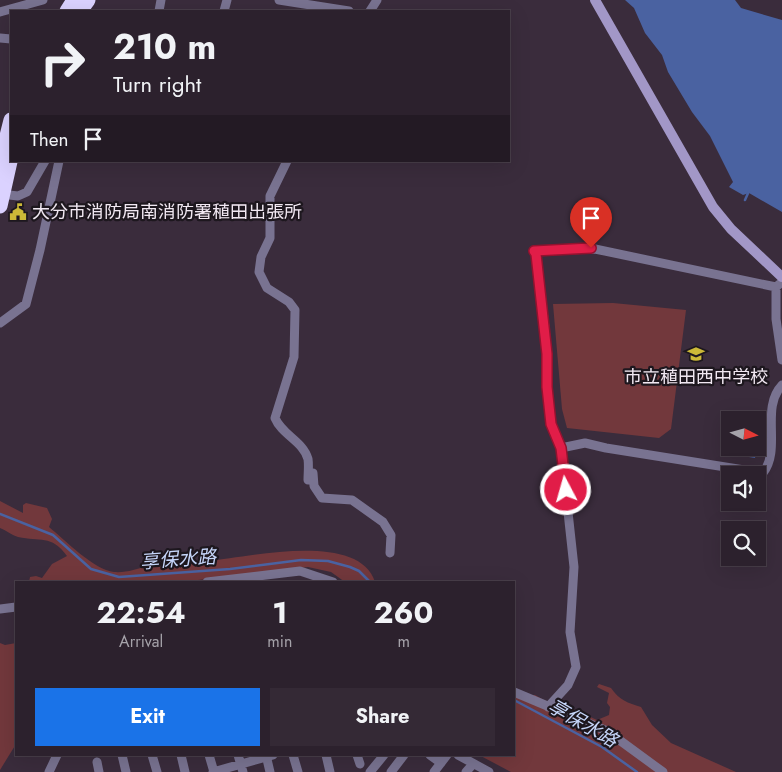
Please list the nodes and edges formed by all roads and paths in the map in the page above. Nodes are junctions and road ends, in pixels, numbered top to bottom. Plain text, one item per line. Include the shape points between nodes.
1 (43, 0) edge
2 (279, 0) edge
3 (595, 0) edge
4 (343, 10) edge
5 (0, 12) edge
6 (10, 125) edge
7 (3, 158) edge
8 (44, 162) edge
9 (58, 162) edge
10 (287, 162) edge
11 (1, 198) edge
12 (782, 278) edge
13 (779, 284) edge
14 (0, 323) edge
15 (782, 360) edge
16 (782, 386) edge
17 (300, 446) junction
18 (561, 448) junction
19 (308, 480) dead end
20 (390, 553) dead end
21 (283, 578) edge
22 (226, 581) edge
23 (330, 581) edge
24 (15, 607) edge
25 (0, 609) edge
26 (515, 692) edge
27 (548, 707) junction
28 (57, 756) edge
29 (122, 756) edge
30 (152, 756) edge
31 (181, 756) edge
32 (209, 756) edge
33 (268, 756) edge
34 (293, 756) edge
35 (326, 756) edge
36 (358, 756) edge
37 (383, 756) edge
38 (403, 756) edge
39 (431, 756) edge
40 (446, 756) edge
41 (460, 756) edge
42 (97, 762) dead end
43 (441, 763) junction
44 (241, 764) edge
45 (360, 764) dead end
46 (473, 764) junction
47 (124, 771) edge
48 (49, 772) edge
49 (99, 772) edge
50 (157, 772) edge
51 (185, 772) edge
52 (213, 772) edge
53 (270, 772) edge
54 (298, 772) edge
55 (330, 772) edge
56 (370, 772) edge
57 (391, 772) edge
58 (434, 772) edge
59 (466, 772) edge
60 (489, 772) edge
61 (663, 772) edge

1 - 5 street
2 - 4 street
3 - 12 street via 713,207
6 - 7 highway
7 - 11 highway
8 - 11 street via 27,192
9 - 14 street via 26,304
10 - 17 street via 270,196 270,235 261,257 259,274 267,288 290,302 295,310 294,357 275,418 284,433
13 - 15 street via 776,320
13 - 18 street via 595,249 534,251 547,354 551,424
16 - 18 street via 775,394 769,460 765,471 760,474 586,442
17 - 19 street via 308,460
17 - 20 street via 312,457 314,486 320,496 325,500 354,501 383,522 391,535
18 - 27 street via 574,567 570,632 576,667 568,686
21 - 22 street
21 - 23 street via 303,571
24 - 25 street
26 - 27 street
27 - 61 street via 618,737
28 - 48 street
29 - 47 street
30 - 50 street
31 - 51 street
32 - 52 street
33 - 44 street
33 - 53 street
34 - 54 street
35 - 55 street
36 - 45 street
37 - 56 street
38 - 57 street
39 - 43 street
40 - 43 street
41 - 46 street
42 - 49 street
43 - 58 street
44 - 52 street
46 - 59 street
46 - 60 street

